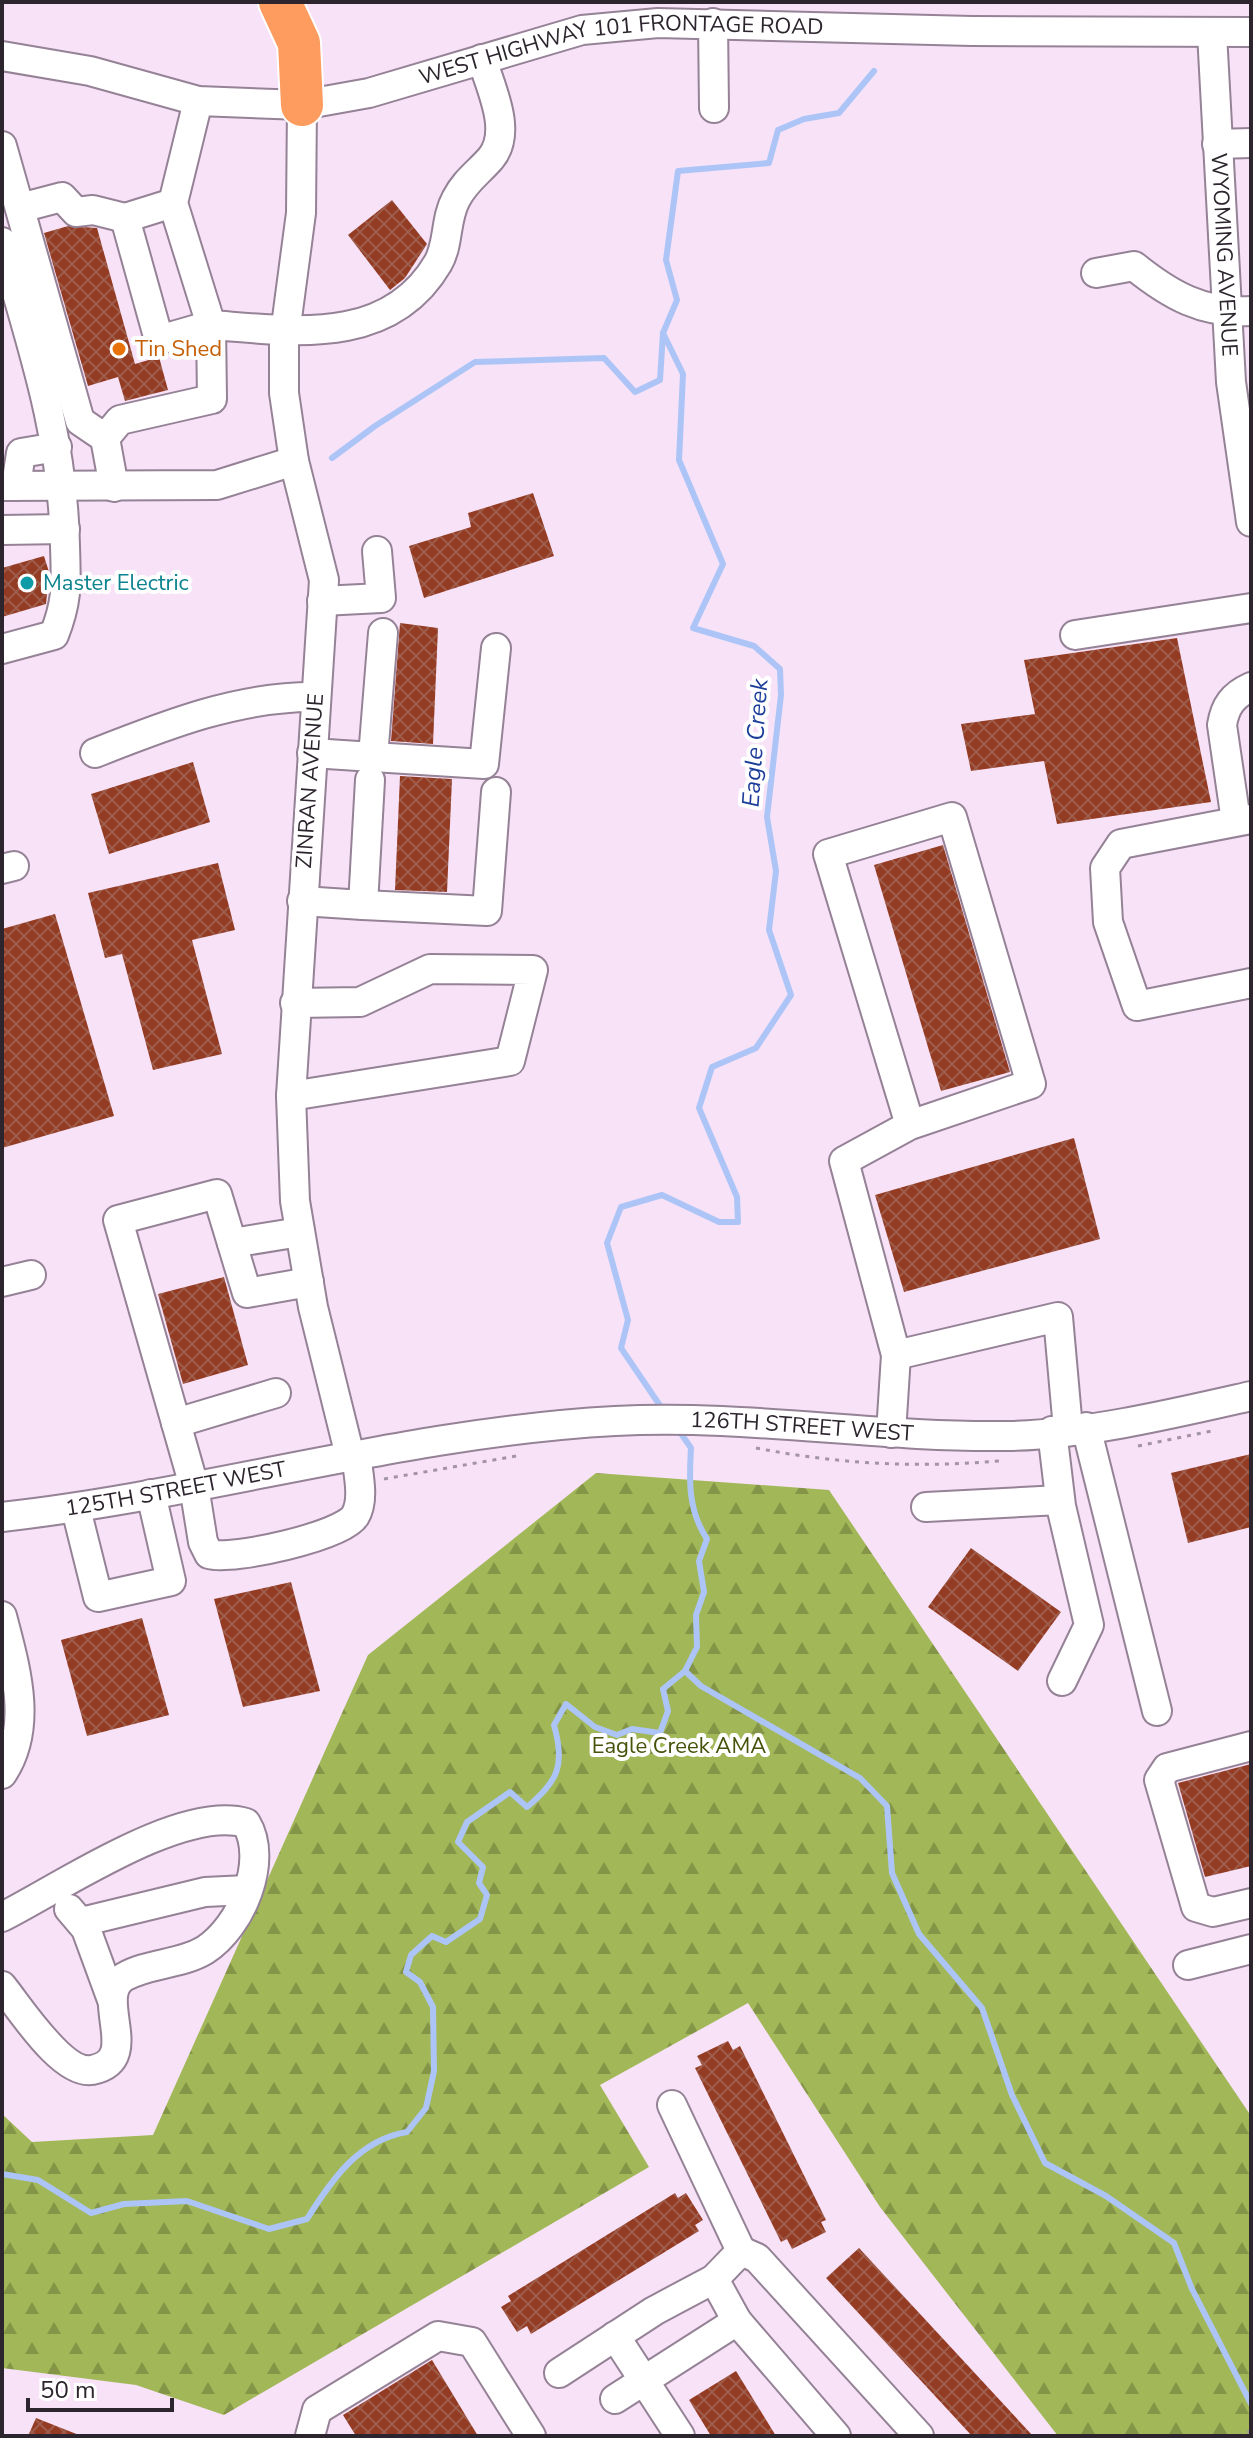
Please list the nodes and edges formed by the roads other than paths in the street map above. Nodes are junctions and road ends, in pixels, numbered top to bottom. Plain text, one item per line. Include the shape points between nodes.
1 (280, 2) edge
2 (713, 23) junction
3 (1251, 32) edge
4 (1212, 33) junction
5 (2, 56) edge
6 (482, 59) junction
7 (198, 101) junction
8 (302, 105) junction
9 (714, 108) dead end
10 (1251, 143) edge
11 (1217, 144) junction
12 (2, 146) edge
13 (173, 203) junction
14 (20, 208) junction
15 (125, 218) junction
16 (2, 242) edge
17 (1096, 273) dead end
18 (1239, 312) edge
19 (211, 325) junction
20 (286, 330) junction
21 (1241, 382) edge
22 (105, 438) junction
23 (57, 447) junction
24 (294, 461) junction
25 (9, 486) edge
26 (64, 486) junction
27 (114, 487) junction
28 (1251, 522) edge
29 (65, 529) junction
30 (2, 530) edge
31 (377, 551) dead end
32 (322, 601) junction
33 (1251, 608) edge
34 (383, 633) dead end
35 (1075, 635) dead end
36 (496, 648) dead end
37 (2, 649) edge
38 (1251, 687) edge
39 (316, 697) junction
40 (95, 753) dead end
41 (312, 753) junction
42 (372, 769) junction
43 (496, 792) dead end
44 (1244, 820) edge
45 (302, 901) junction
46 (363, 905) junction
47 (1251, 983) edge
48 (295, 1003) junction
49 (291, 1096) junction
50 (910, 1125) junction
51 (300, 1232) junction
52 (232, 1243) junction
53 (31, 1275) dead end
54 (2, 1282) edge
55 (309, 1282) junction
56 (896, 1355) junction
57 (276, 1393) dead end
58 (1251, 1396) edge
59 (176, 1423) junction
60 (1069, 1429) junction
61 (891, 1433) junction
62 (353, 1456) junction
63 (194, 1486) junction
64 (151, 1494) junction
65 (1060, 1500) junction
66 (926, 1507) dead end
67 (76, 1509) junction
68 (2, 1517) edge
69 (2, 1616) edge
70 (1062, 1681) dead end
71 (1157, 1711) dead end
72 (10, 1732) edge
73 (1251, 1746) edge
74 (2, 1774) edge
75 (247, 1890) junction
76 (50, 1893) junction
77 (1251, 1903) edge
78 (2, 1917) edge
79 (81, 1922) junction
80 (1251, 1949) edge
81 (1188, 1965) dead end
82 (2, 1986) edge
83 (112, 2000) junction
84 (672, 2105) dead end
85 (741, 2251) junction
86 (714, 2279) junction
87 (737, 2321) junction
88 (615, 2336) junction
89 (559, 2373) dead end
90 (644, 2379) junction
91 (615, 2399) dead end
92 (310, 2436) edge
93 (531, 2436) edge
94 (680, 2436) edge
95 (836, 2436) edge
96 (919, 2436) edge

1 - 8 highway via 299,43
2 - 4 street, WEST HIGHWAY 101 FRONTAGE ROAD
2 - 6 street, WEST HIGHWAY 101 FRONTAGE ROAD via 582,30
2 - 9 street
3 - 4 street, WEST HIGHWAY 101 FRONTAGE ROAD
4 - 11 street, WYOMING AVENUE
5 - 7 street, WEST HIGHWAY 101 FRONTAGE ROAD via 90,71
6 - 8 street, WEST HIGHWAY 101 FRONTAGE ROAD via 369,93
6 - 20 street via 500,120 499,146 454,201 442,255 430,275 405,299 368,320 325,332
7 - 8 street, WEST HIGHWAY 101 FRONTAGE ROAD
7 - 13 street
8 - 20 street, ZINRAN AVENUE via 301,213
10 - 11 street
11 - 18 street, WYOMING AVENUE
12 - 14 street
13 - 15 street
13 - 19 street
14 - 15 street via 62,197 76,212 93,210
14 - 22 street via 80,421
15 - 19 street via 159,340
16 - 23 street
17 - 18 street via 1134,266 1197,307
18 - 21 street, WYOMING AVENUE
19 - 20 street
19 - 22 street via 212,399 120,420
20 - 24 street, ZINRAN AVENUE via 284,393
21 - 28 street, WYOMING AVENUE
22 - 27 street
23 - 25 street via 21,453
23 - 26 street
24 - 27 street via 217,485
24 - 32 street, ZINRAN AVENUE via 324,580
25 - 26 street
26 - 27 street
26 - 29 street
29 - 30 street
29 - 37 street via 66,605 54,635
31 - 32 street via 381,598
32 - 39 street, ZINRAN AVENUE
33 - 35 street
34 - 42 street
36 - 42 street via 484,764
38 - 44 street via 1232,699 1222,725
39 - 40 street via 281,696 174,722
39 - 41 street, ZINRAN AVENUE
41 - 42 street
41 - 45 street, ZINRAN AVENUE
42 - 46 street
43 - 46 street via 487,911
44 - 47 street via 1121,844 1105,868 1108,922 1137,1006
45 - 46 street
45 - 48 street, ZINRAN AVENUE
48 - 49 street, ZINRAN AVENUE
48 - 49 street via 360,1002 430,969 533,970 510,1061
49 - 51 street, ZINRAN AVENUE
50 - 50 street via 828,854 952,817 1031,1084
50 - 56 street via 844,1161
51 - 52 street
51 - 55 street, ZINRAN AVENUE
52 - 55 street via 247,1293
52 - 59 street via 217,1194 118,1220
53 - 54 street
55 - 62 street, ZINRAN AVENUE
56 - 60 street via 1058,1317
56 - 61 street
57 - 59 street
58 - 60 street, 126TH STREET WEST
59 - 63 street
60 - 61 street, 126TH STREET WEST via 1011,1436
60 - 65 street
60 - 71 street
61 - 62 street, 126TH STREET WEST via 710,1421 615,1421 497,1432
62 - 63 street, 125TH STREET WEST
62 - 63 street, ZINRAN AVENUE via 360,1484 357,1513 337,1530 220,1557 209,1554 203,1542
63 - 64 street, 125TH STREET WEST
64 - 67 street, 125TH STREET WEST
64 - 67 street via 171,1581 98,1597
65 - 66 street
65 - 70 street via 1089,1625
67 - 68 street, 125TH STREET WEST
69 - 72 street via 19,1689
72 - 74 street via 9,1763
73 - 77 street via 1167,1768 1159,1780 1196,1907 1213,1912
75 - 76 street via 256,1856 254,1836 246,1823 217,1819 120,1852
75 - 79 street via 205,1892
75 - 83 street via 225,1935 203,1951 121,1978
76 - 78 street
76 - 79 street
79 - 83 street
80 - 81 street
82 - 83 street via 72,2067 91,2070 114,2056 118,2037
84 - 85 street
85 - 86 street
85 - 96 street via 757,2258
86 - 87 street
86 - 88 street
87 - 90 street
87 - 95 street
88 - 89 street
88 - 90 street
90 - 91 street
90 - 94 street
92 - 93 street via 317,2410 438,2336 472,2342

